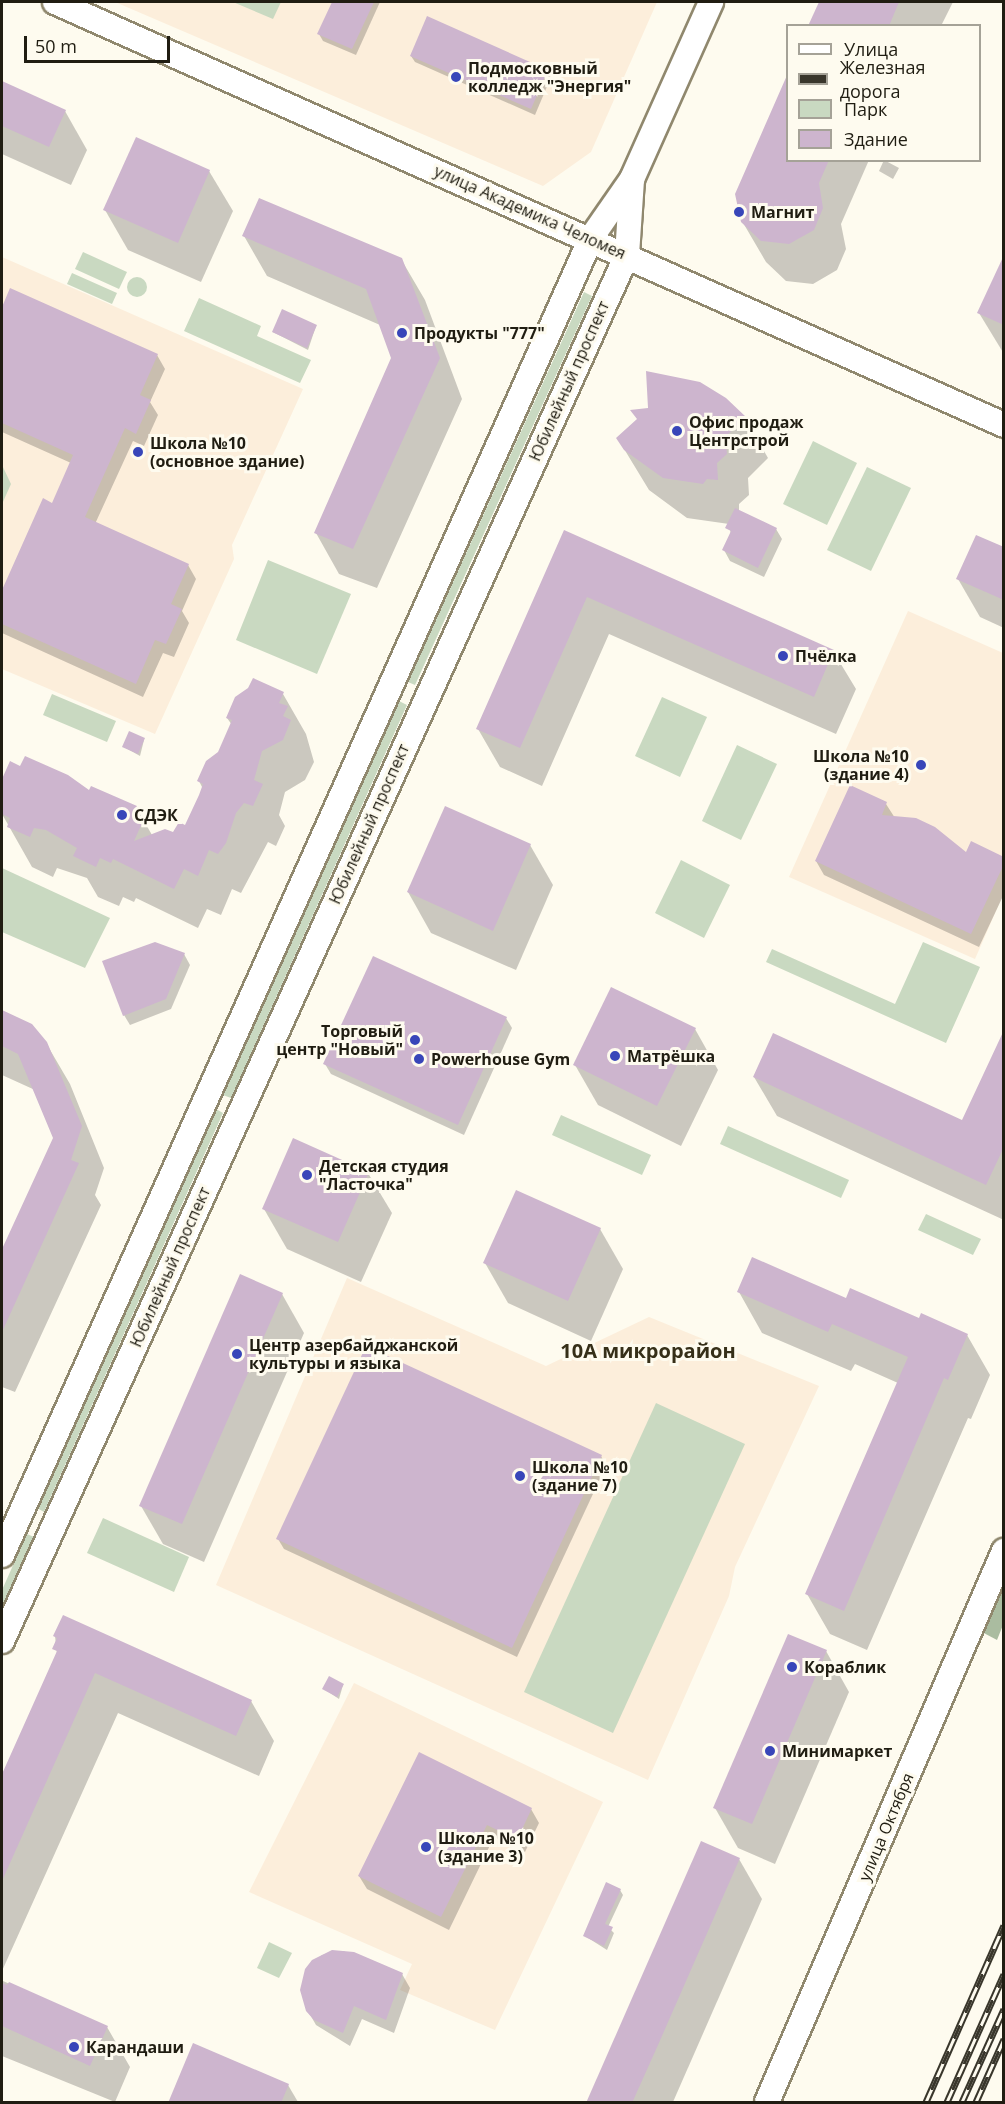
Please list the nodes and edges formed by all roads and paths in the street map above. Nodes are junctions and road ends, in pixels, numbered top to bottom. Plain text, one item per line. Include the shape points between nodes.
1 (56, 2) edge
2 (711, 2) edge
3 (632, 179) junction
4 (591, 238) junction
5 (627, 255) junction
6 (1004, 425) edge
7 (1004, 1551) edge
8 (2, 1555) edge
9 (2, 1641) edge
10 (767, 2103) edge

1 - 4 street, улица Академика Челомея
2 - 3 street, Юбилейный проспект
3 - 4 street
3 - 5 street, Юбилейный проспект
4 - 5 street, улица Академика Челомея
4 - 8 street
5 - 6 street, улица Академика Челомея
5 - 9 street, Юбилейный проспект
7 - 10 street, улица Октября

